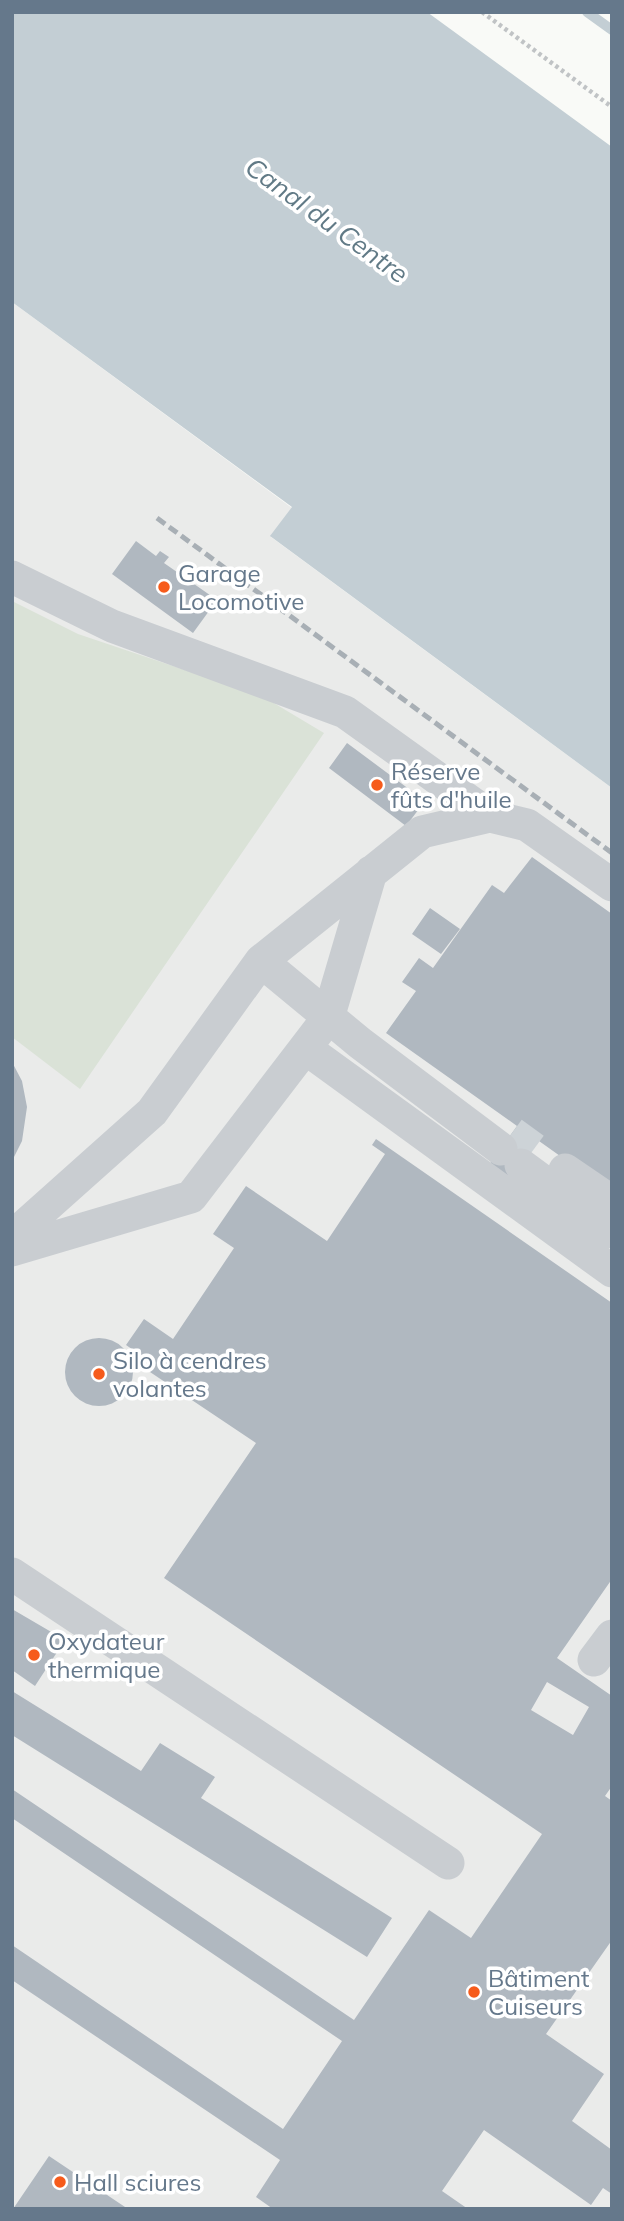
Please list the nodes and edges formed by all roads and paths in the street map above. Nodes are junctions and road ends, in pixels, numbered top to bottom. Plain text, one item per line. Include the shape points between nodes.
1 (482, 12) edge
2 (612, 107) edge
3 (12, 577) edge
4 (490, 816) junction
5 (371, 872) junction
6 (612, 885) edge
7 (261, 961) junction
8 (328, 1018) junction
9 (305, 1048) junction
10 (517, 1149) junction
11 (612, 1202) edge
12 (612, 1232) edge
13 (12, 1237) edge
14 (12, 1250) edge
15 (612, 1271) edge
16 (12, 1574) edge
17 (448, 1863) dead end

1 - 2 path
3 - 4 lane via 112,626 345,712
4 - 5 lane via 422,832
4 - 6 lane via 527,825
5 - 7 lane
5 - 8 lane
7 - 8 lane
7 - 13 lane via 152,1112
8 - 9 lane
8 - 10 lane
9 - 14 lane via 191,1197
9 - 15 lane
10 - 11 lane
10 - 12 lane
16 - 17 lane

